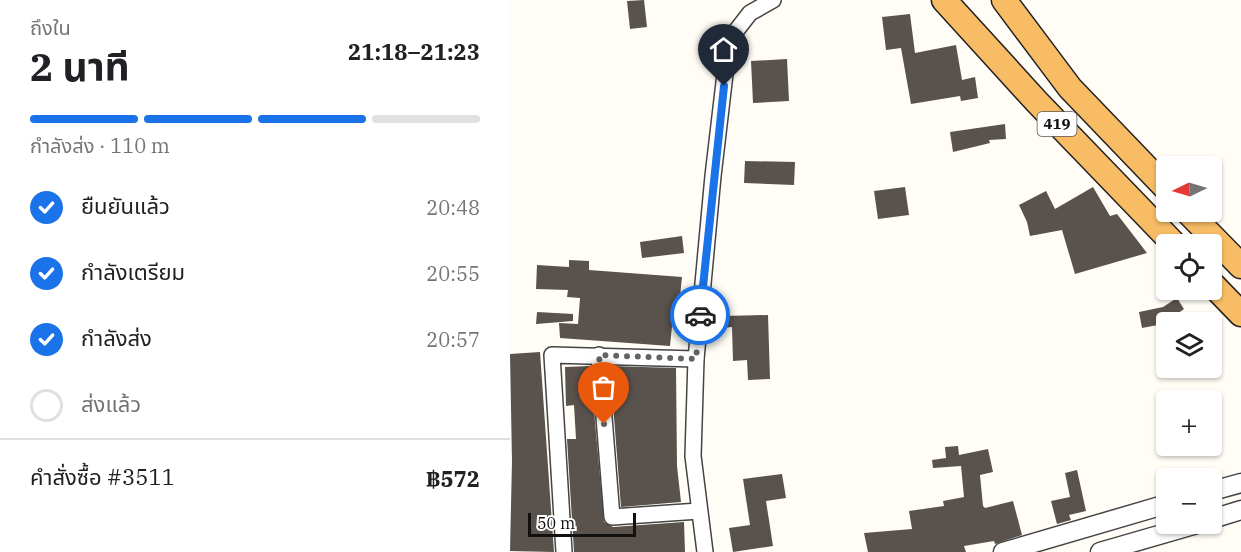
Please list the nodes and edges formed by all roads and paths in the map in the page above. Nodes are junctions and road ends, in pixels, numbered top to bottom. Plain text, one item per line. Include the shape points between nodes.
1 (773, 0) edge
2 (944, 0) edge
3 (1004, 0) edge
4 (1156, 178) edge
5 (1198, 222) edge
6 (1164, 234) edge
7 (1241, 267) edge
8 (1222, 294) edge
9 (1241, 314) edge
10 (599, 355) junction
11 (696, 359) junction
12 (1241, 483) edge
13 (1222, 488) edge
14 (1156, 507) edge
15 (1241, 510) edge
16 (699, 511) junction
17 (1222, 516) edge
18 (1162, 534) edge
19 (564, 552) edge
20 (705, 552) edge
21 (1003, 552) edge
22 (1100, 552) edge

1 - 11 street via 750,13 729,40
2 - 6 highway, 419
3 - 4 highway, 419 via 1070,88
5 - 7 highway
8 - 9 highway
10 - 11 street
10 - 16 street via 612,517
10 - 19 street via 552,355
11 - 16 street via 693,456
12 - 13 street
14 - 21 street
15 - 17 street
16 - 20 street
18 - 22 street

